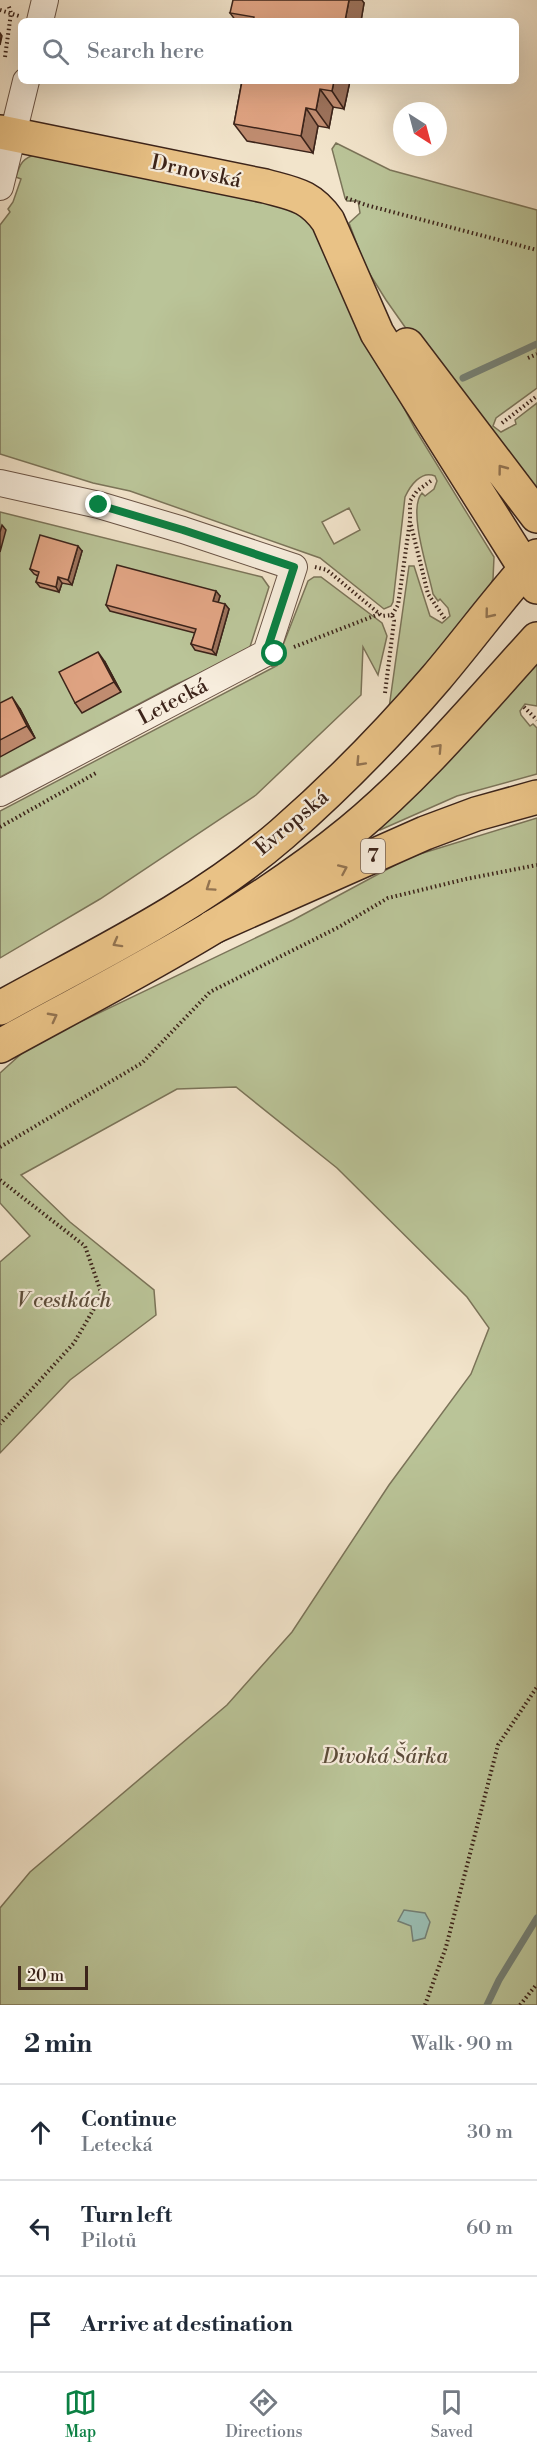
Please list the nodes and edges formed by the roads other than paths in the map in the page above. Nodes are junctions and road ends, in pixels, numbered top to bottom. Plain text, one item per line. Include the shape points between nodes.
1 (25, 84) edge
2 (6, 133) edge
3 (0, 187) edge
4 (350, 271) junction
5 (0, 483) edge
6 (537, 516) edge
7 (533, 570) edge
8 (537, 639) edge
9 (0, 793) edge
10 (537, 797) edge
11 (213, 927) junction
12 (0, 1008) edge
13 (0, 1046) edge

1 - 2 street
2 - 3 street
2 - 4 main road, Drnovská via 300,195 328,221
6 -> 4 main road, Drnovská
4 - 7 main road, Drnovská via 377,333
5 - 9 street, Letecká via 99,505 294,567 266,653
7 -> 12 main road, Evropská via 353,769 280,836 168,914
11 -> 8 main road, Evropská via 301,869 374,812
11 -> 10 main road, 7 via 425,833
13 -> 11 main road, Evropská / 7

